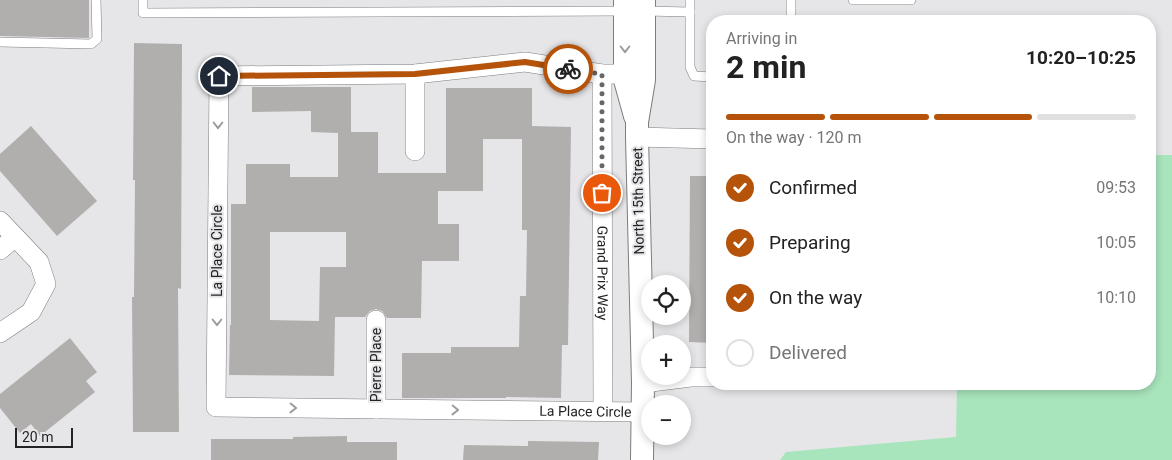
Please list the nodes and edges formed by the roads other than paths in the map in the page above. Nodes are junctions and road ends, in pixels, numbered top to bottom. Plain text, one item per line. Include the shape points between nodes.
1 (96, 0) edge
2 (143, 0) edge
3 (598, 0) edge
4 (690, 0) edge
5 (791, 0) edge
6 (854, 0) edge
7 (911, 0) edge
8 (635, 5) edge
9 (597, 11) junction
10 (690, 12) junction
11 (791, 15) edge
12 (0, 42) edge
13 (415, 74) junction
14 (602, 74) junction
15 (625, 74) junction
16 (706, 77) edge
17 (637, 129) junction
18 (706, 138) edge
19 (415, 151) dead end
20 (0, 221) edge
21 (15, 237) junction
22 (0, 250) edge
23 (376, 320) dead end
24 (0, 333) edge
25 (642, 335) edge
26 (691, 377) edge
27 (706, 377) edge
28 (376, 409) junction
29 (602, 411) junction
30 (641, 412) edge
31 (642, 445) edge
32 (642, 460) edge

1 - 12 lane via 97,39 91,44
2 - 9 lane via 143,13
3 - 9 lane
4 - 10 lane
5 - 11 lane
6 - 7 lane
8 - 9 lane
8 - 10 lane
8 -> 15 street, North 15th Street
8 - 17 street, North 15th Street via 644,80
10 - 16 lane via 690,67 694,76
13 - 14 street, La Place Circle via 525,62
13 - 19 street
13 -> 28 street, La Place Circle via 219,76 216,408
14 - 15 street, La Place Circle
14 - 29 street, Grand Prix Way
15 - 17 street, North 15th Street
17 - 18 street
17 - 25 street, North 15th Street
20 - 21 street
21 - 22 street
21 - 24 street via 38,262 46,284 31,312
23 - 28 street, Pierre Place
26 - 27 street
28 -> 29 street, La Place Circle
29 - 30 street, La Place Circle
31 - 32 street, North 15th Street

